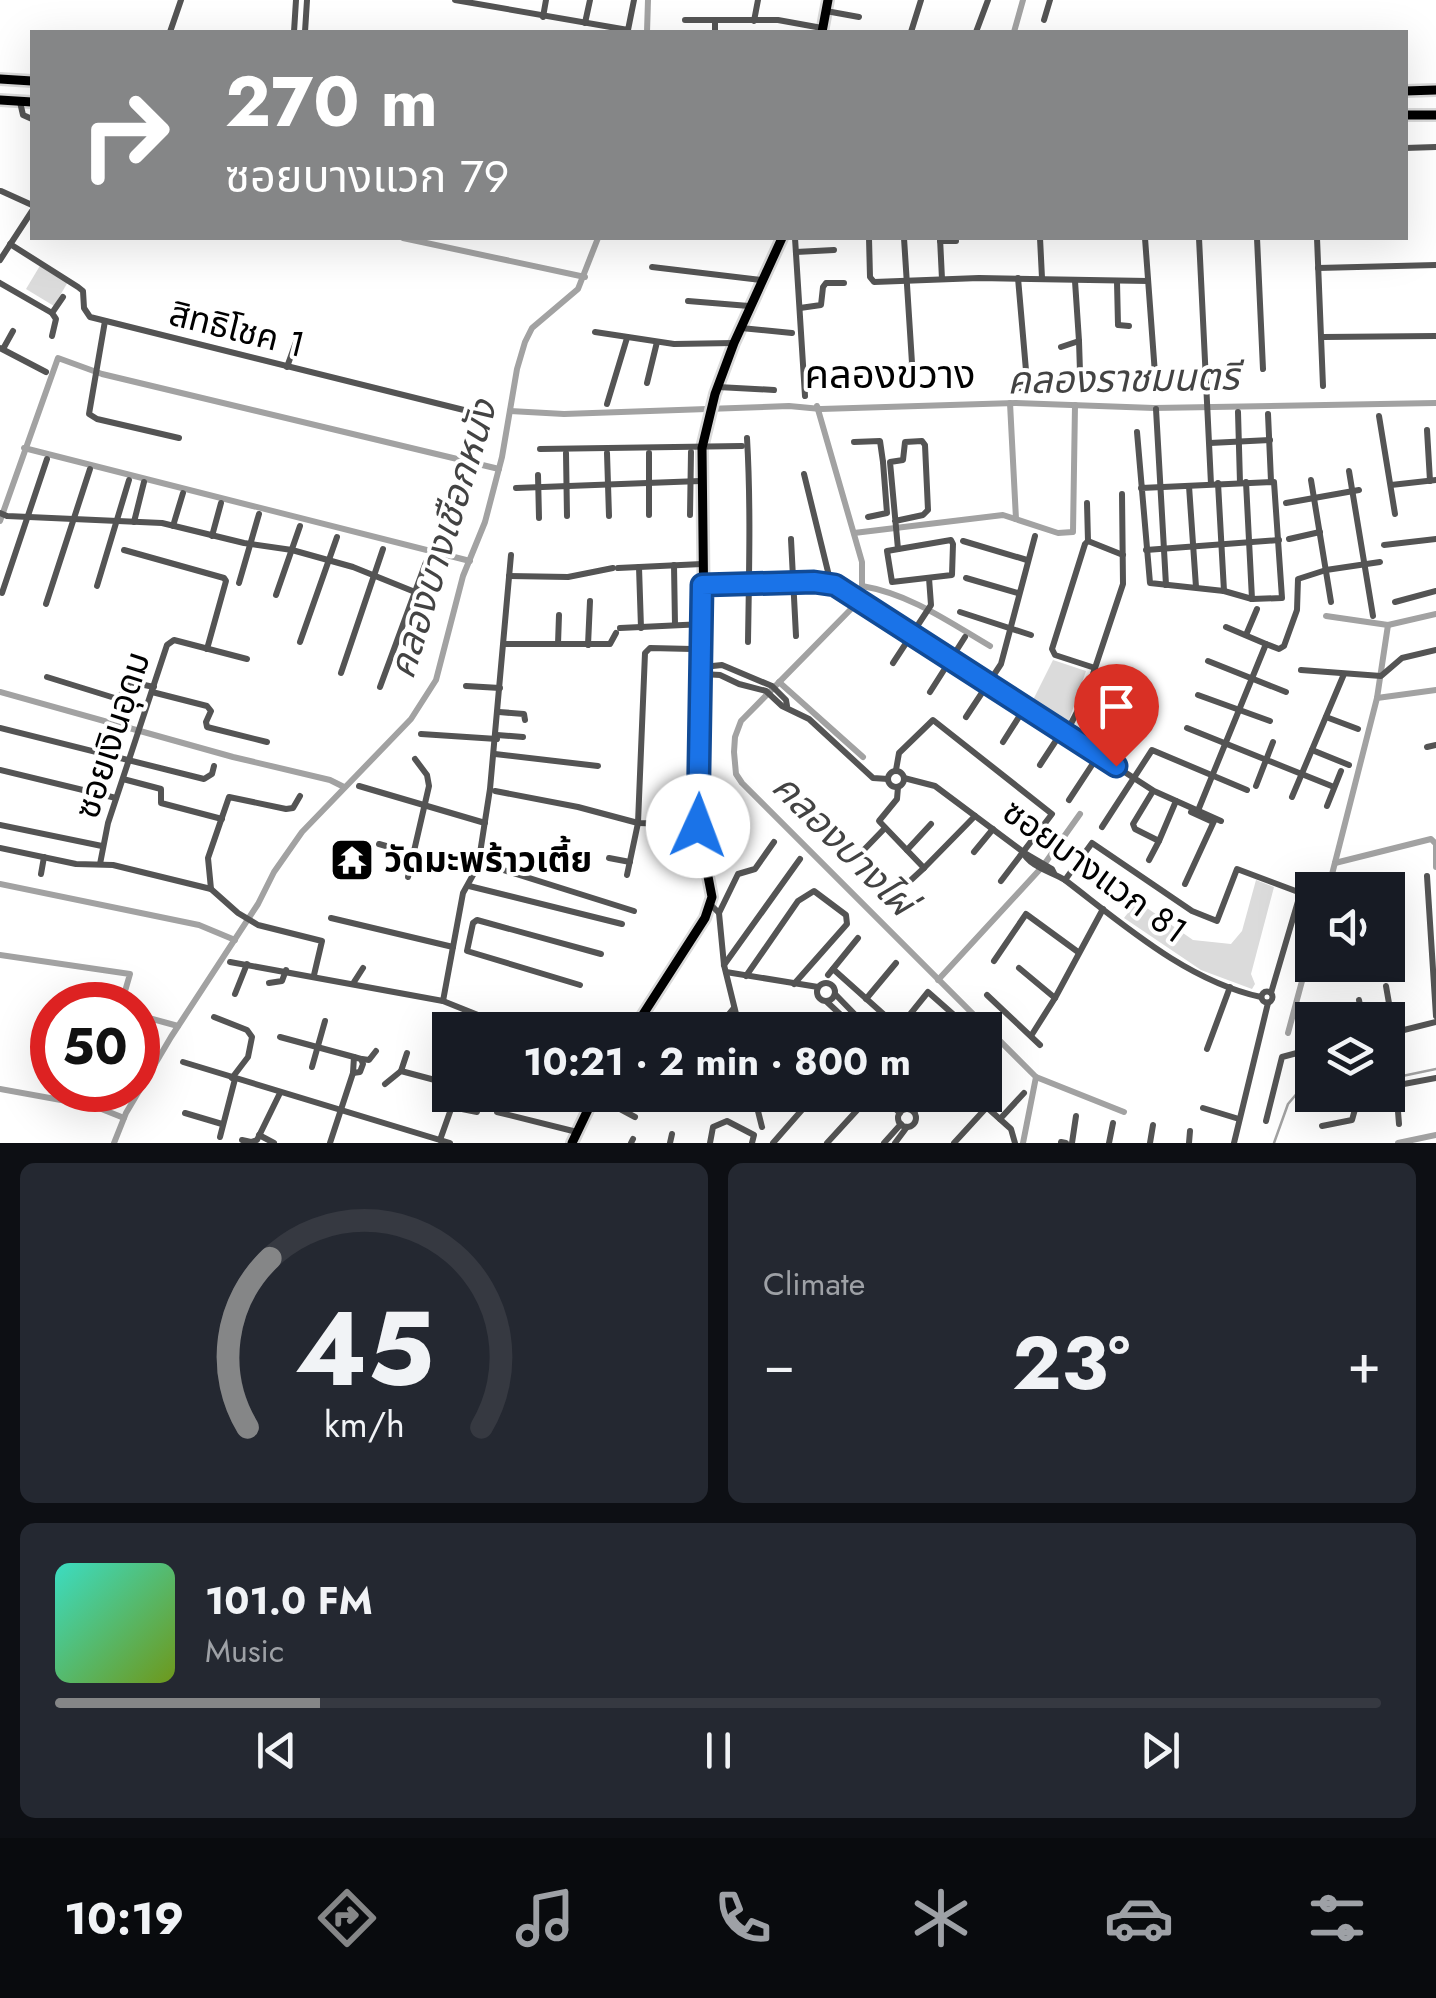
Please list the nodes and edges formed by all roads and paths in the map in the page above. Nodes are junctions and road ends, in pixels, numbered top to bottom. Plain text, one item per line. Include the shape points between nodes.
1 (181, 0) edge
2 (296, 0) edge
3 (308, 0) edge
4 (455, 0) edge
5 (546, 0) edge
6 (590, 0) edge
7 (634, 0) edge
8 (758, 0) edge
9 (921, 0) edge
10 (988, 0) edge
11 (1050, 0) edge
12 (501, 4) edge
13 (827, 6) edge
14 (543, 17) junction
15 (859, 17) dead end
16 (684, 20) dead end
17 (1044, 20) dead end
18 (715, 21) junction
19 (754, 21) junction
20 (585, 24) junction
21 (171, 30) edge
22 (294, 30) edge
23 (306, 30) edge
24 (715, 30) edge
25 (822, 30) edge
26 (912, 30) edge
27 (977, 30) edge
28 (0, 78) edge
29 (30, 81) edge
30 (1408, 90) edge
31 (1436, 90) edge
32 (0, 100) edge
33 (20, 102) junction
34 (30, 102) edge
35 (1436, 115) edge
36 (1408, 116) edge
37 (30, 118) edge
38 (1436, 147) edge
39 (1408, 148) edge
40 (1, 191) edge
41 (30, 207) edge
42 (30, 211) edge
43 (781, 240) edge
44 (795, 240) edge
45 (868, 240) edge
46 (904, 240) edge
47 (940, 240) edge
48 (1040, 240) edge
49 (1145, 240) edge
50 (1199, 240) edge
51 (1258, 240) edge
52 (1317, 240) edge
53 (956, 242) dead end
54 (6, 245) edge
55 (834, 250) dead end
56 (796, 252) junction
57 (0, 260) edge
58 (1436, 265) edge
59 (652, 267) dead end
60 (1318, 268) junction
61 (1018, 278) junction
62 (1042, 278) junction
63 (942, 279) junction
64 (762, 280) junction
65 (908, 280) junction
66 (1075, 281) junction
67 (1148, 281) junction
68 (844, 282) dead end
69 (1117, 282) junction
70 (0, 283) edge
71 (63, 297) dead end
72 (688, 301) dead end
73 (749, 306) junction
74 (800, 308) junction
75 (52, 313) junction
76 (106, 320) junction
77 (1128, 326) dead end
78 (740, 327) junction
79 (13, 331) dead end
80 (595, 332) dead end
81 (792, 334) dead end
82 (52, 336) dead end
83 (1436, 336) edge
84 (627, 338) junction
85 (1323, 338) junction
86 (1079, 341) junction
87 (296, 342) dead end
88 (657, 342) junction
89 (734, 343) junction
90 (1061, 346) dead end
91 (3, 349) edge
92 (0, 359) edge
93 (287, 368) junction
94 (1263, 368) dead end
95 (894, 369) dead end
96 (46, 372) dead end
97 (1080, 372) dead end
98 (1155, 374) dead end
99 (647, 382) dead end
100 (1324, 386) dead end
101 (1013, 389) dead end
102 (717, 390) junction
103 (774, 390) dead end
104 (805, 396) dead end
105 (607, 404) dead end
106 (1156, 409) dead end
107 (1238, 412) dead end
108 (484, 414) dead end
109 (1268, 414) dead end
110 (1379, 416) dead end
111 (1426, 430) dead end
112 (1137, 432) dead end
113 (179, 438) dead end
114 (747, 438) dead end
115 (1270, 440) junction
116 (854, 442) dead end
117 (1239, 442) junction
118 (1210, 443) junction
119 (742, 446) dead end
120 (702, 448) junction
121 (540, 450) dead end
122 (690, 452) dead end
123 (566, 453) dead end
124 (607, 453) dead end
125 (649, 453) dead end
126 (47, 458) dead end
127 (886, 462) junction
128 (90, 469) dead end
129 (1349, 471) dead end
130 (804, 474) dead end
131 (538, 475) dead end
132 (129, 480) dead end
133 (1311, 480) dead end
134 (695, 481) junction
135 (1271, 481) junction
136 (1433, 481) edge
137 (144, 482) dead end
138 (649, 482) junction
139 (1243, 482) junction
140 (613, 484) junction
141 (1214, 484) junction
142 (1392, 484) junction
143 (567, 486) junction
144 (1189, 486) junction
145 (538, 487) junction
146 (516, 488) dead end
147 (1141, 488) junction
148 (1161, 488) junction
149 (1355, 491) junction
150 (183, 493) dead end
151 (1122, 494) dead end
152 (1314, 498) junction
153 (1286, 502) dead end
154 (1086, 503) dead end
155 (221, 504) dead end
156 (259, 514) dead end
157 (690, 514) dead end
158 (1395, 514) dead end
159 (4, 515) edge
160 (650, 515) dead end
161 (567, 516) dead end
162 (609, 516) dead end
163 (27, 517) junction
164 (868, 517) dead end
165 (539, 518) dead end
166 (74, 520) junction
167 (116, 521) junction
168 (134, 522) junction
169 (896, 525) junction
170 (173, 526) junction
171 (300, 526) dead end
172 (1320, 532) junction
173 (212, 536) junction
174 (1035, 536) dead end
175 (337, 537) dead end
176 (1436, 538) edge
177 (792, 539) dead end
178 (1289, 539) dead end
179 (964, 540) dead end
180 (1279, 540) junction
181 (1088, 541) junction
182 (1250, 542) junction
183 (250, 544) junction
184 (1222, 544) junction
185 (1384, 545) dead end
186 (1193, 546) junction
187 (384, 549) dead end
188 (898, 549) junction
189 (1164, 549) junction
190 (124, 550) dead end
191 (292, 550) junction
192 (1146, 550) junction
193 (511, 555) dead end
194 (1123, 556) junction
195 (328, 560) junction
196 (1028, 560) junction
197 (426, 562) dead end
198 (1380, 562) dead end
199 (702, 564) junction
200 (1363, 564) junction
201 (674, 565) junction
202 (639, 567) junction
203 (1326, 570) junction
204 (374, 576) junction
205 (509, 576) junction
206 (929, 578) junction
207 (966, 578) dead end
208 (238, 583) dead end
209 (831, 584) junction
210 (794, 585) junction
211 (1166, 585) junction
212 (97, 586) dead end
213 (749, 586) junction
214 (1196, 587) junction
215 (703, 588) junction
216 (1224, 591) junction
217 (1436, 591) edge
218 (415, 592) junction
219 (2, 593) edge
220 (1018, 593) junction
221 (276, 595) dead end
222 (1252, 598) junction
223 (590, 602) dead end
224 (857, 602) junction
225 (1332, 602) dead end
226 (1395, 602) dead end
227 (46, 604) dead end
228 (1257, 608) dead end
229 (960, 612) dead end
230 (559, 614) dead end
231 (1373, 616) dead end
232 (704, 624) junction
233 (675, 626) junction
234 (1226, 627) dead end
235 (641, 628) junction
236 (1008, 628) junction
237 (1031, 635) dead end
238 (1246, 635) junction
239 (796, 636) dead end
240 (911, 636) junction
241 (965, 637) dead end
242 (300, 642) dead end
243 (748, 642) dead end
244 (503, 644) junction
245 (558, 644) junction
246 (1266, 644) junction
247 (588, 645) junction
248 (692, 649) dead end
249 (207, 650) junction
250 (1436, 650) edge
251 (248, 660) dead end
252 (1208, 661) dead end
253 (949, 662) junction
254 (893, 663) dead end
255 (1096, 668) junction
256 (703, 670) junction
257 (1301, 670) dead end
258 (341, 674) dead end
259 (1344, 674) junction
260 (47, 677) dead end
261 (1252, 678) junction
262 (380, 686) dead end
263 (466, 686) dead end
264 (988, 686) junction
265 (500, 688) junction
266 (152, 689) junction
267 (930, 692) dead end
268 (1286, 692) dead end
269 (1198, 695) dead end
270 (787, 706) junction
271 (1025, 709) junction
272 (1239, 710) junction
273 (498, 712) junction
274 (966, 717) dead end
275 (1326, 717) junction
276 (525, 720) dead end
277 (1270, 721) dead end
278 (0, 728) edge
279 (1188, 728) dead end
280 (1358, 729) dead end
281 (1115, 730) dead end
282 (1063, 733) junction
283 (420, 734) dead end
284 (497, 737) junction
285 (523, 737) dead end
286 (268, 742) dead end
287 (1003, 742) dead end
288 (1273, 742) dead end
289 (1226, 743) junction
290 (1312, 750) junction
291 (495, 754) junction
292 (1098, 756) junction
293 (129, 759) junction
294 (415, 759) dead end
295 (1266, 759) junction
296 (1040, 765) dead end
297 (214, 766) dead end
298 (598, 766) dead end
299 (0, 770) edge
300 (896, 770) junction
301 (1302, 773) junction
302 (904, 778) junction
303 (1211, 778) junction
304 (123, 779) junction
305 (888, 779) junction
306 (1132, 779) junction
307 (360, 786) dead end
308 (898, 786) junction
309 (1256, 786) dead end
310 (1334, 787) junction
311 (1246, 790) dead end
312 (495, 791) dead end
313 (1153, 792) junction
314 (300, 796) dead end
315 (116, 798) junction
316 (1292, 798) dead end
317 (1069, 800) dead end
318 (1176, 803) junction
319 (1327, 806) dead end
320 (426, 807) junction
321 (1197, 812) junction
322 (975, 816) junction
323 (222, 819) junction
324 (638, 823) junction
325 (485, 824) junction
326 (931, 824) dead end
327 (0, 825) edge
328 (698, 826) junction
329 (1102, 827) dead end
330 (886, 828) junction
331 (993, 829) junction
332 (1159, 840) junction
333 (774, 842) dead end
334 (379, 844) dead end
335 (102, 846) junction
336 (0, 848) edge
337 (907, 850) junction
338 (974, 852) dead end
339 (414, 854) junction
340 (1025, 854) junction
341 (857, 856) dead end
342 (44, 857) junction
343 (608, 858) dead end
344 (800, 859) dead end
345 (1149, 860) dead end
346 (478, 862) junction
347 (630, 862) junction
348 (100, 864) junction
349 (924, 868) junction
350 (40, 874) dead end
351 (627, 875) dead end
352 (408, 876) dead end
353 (1427, 876) dead end
354 (911, 880) dead end
355 (1065, 880) junction
356 (1001, 881) dead end
357 (1185, 884) dead end
358 (470, 886) junction
359 (211, 889) junction
360 (1295, 890) edge
361 (715, 909) junction
362 (1102, 909) junction
363 (634, 911) dead end
364 (1295, 912) edge
365 (331, 918) dead end
366 (622, 924) dead end
367 (858, 938) dead end
368 (468, 943) junction
369 (453, 944) junction
370 (1078, 952) junction
371 (601, 954) dead end
372 (230, 962) dead end
373 (896, 962) dead end
374 (994, 962) dead end
375 (246, 964) junction
376 (363, 968) dead end
377 (725, 968) junction
378 (1019, 968) dead end
379 (286, 970) junction
380 (314, 975) junction
381 (746, 976) junction
382 (353, 982) junction
383 (269, 983) dead end
384 (794, 984) junction
385 (580, 985) dead end
386 (1386, 986) dead end
387 (818, 987) junction
388 (1230, 987) junction
389 (235, 994) dead end
390 (834, 994) junction
391 (987, 996) dead end
392 (866, 998) junction
393 (1055, 998) junction
394 (443, 1000) junction
395 (1265, 1000) junction
396 (826, 1001) junction
397 (1388, 1002) edge
398 (735, 1008) junction
399 (471, 1012) edge
400 (645, 1012) edge
401 (732, 1012) edge
402 (736, 1012) edge
403 (838, 1012) edge
404 (854, 1012) edge
405 (881, 1012) edge
406 (913, 1012) edge
407 (951, 1012) edge
408 (214, 1017) dead end
409 (1436, 1019) edge
410 (325, 1021) dead end
411 (1405, 1029) edge
412 (280, 1036) dead end
413 (1031, 1036) junction
414 (1040, 1045) dead end
415 (319, 1046) junction
416 (1208, 1049) dead end
417 (376, 1051) dead end
418 (407, 1053) dead end
419 (1295, 1053) edge
420 (357, 1058) junction
421 (183, 1062) dead end
422 (312, 1068) dead end
423 (402, 1071) junction
424 (233, 1078) junction
425 (1436, 1078) edge
426 (432, 1079) edge
427 (385, 1084) dead end
428 (1405, 1084) edge
429 (280, 1092) junction
430 (1024, 1092) dead end
431 (1203, 1108) dead end
432 (340, 1110) junction
433 (450, 1112) edge
434 (497, 1112) edge
435 (586, 1112) edge
436 (625, 1112) edge
437 (758, 1112) edge
438 (800, 1112) edge
439 (856, 1112) edge
440 (914, 1112) edge
441 (982, 1112) edge
442 (992, 1112) edge
443 (1354, 1112) edge
444 (1396, 1112) edge
445 (186, 1113) dead end
446 (900, 1113) edge
447 (1076, 1116) dead end
448 (635, 1117) dead end
449 (1000, 1119) junction
450 (1239, 1119) junction
451 (1266, 1121) dead end
452 (1113, 1123) dead end
453 (222, 1124) junction
454 (1398, 1124) dead end
455 (1153, 1125) dead end
456 (904, 1126) junction
457 (1322, 1126) dead end
458 (762, 1127) dead end
459 (1190, 1131) dead end
460 (576, 1132) junction
461 (259, 1136) junction
462 (220, 1137) dead end
463 (242, 1140) dead end
464 (440, 1140) junction
465 (274, 1143) edge
466 (330, 1143) edge
467 (450, 1143) edge
468 (572, 1143) edge
469 (710, 1143) edge
470 (752, 1143) edge
471 (773, 1143) edge
472 (826, 1143) edge
473 (884, 1143) edge
474 (895, 1143) edge
475 (954, 1143) edge
476 (1015, 1143) edge
477 (1066, 1143) edge
478 (1109, 1143) edge
479 (1150, 1143) edge
480 (1188, 1143) edge
481 (1234, 1143) edge

1 - 21 street
2 - 22 street
3 - 23 street
4 - 12 street
5 - 14 street
6 - 20 street
7 - 20 street via 628,30
8 - 19 street
9 - 26 street
10 - 27 street
11 - 17 street
12 - 14 street
13 - 15 street
13 - 25 main road
14 - 20 street
16 - 18 street
18 - 19 street
18 - 24 street
19 - 25 street
28 - 29 main road
30 - 31 main road
32 - 33 main road
33 - 34 main road
33 - 37 street
35 - 36 main road
38 - 39 street
40 - 41 street
42 - 54 street
43 - 64 main road
44 - 56 street
45 - 65 street via 871,280
46 - 65 street
47 - 53 street
47 - 63 street
48 - 62 street
49 - 67 street
50 - 118 street
51 - 94 street
52 - 60 street
54 - 57 street
54 - 76 street via 78,287 86,314
55 - 56 street
56 - 74 street
58 - 60 street
59 - 64 street
60 - 85 street
61 - 62 street
61 - 63 street
61 - 101 street via 1028,382
62 - 66 street
63 - 65 street
64 - 73 main road
65 - 95 street via 912,362
66 - 69 street
66 - 86 street
67 - 69 street
67 - 98 street
68 - 74 street via 826,283 821,305
69 - 77 street via 1118,325
70 - 75 street
71 - 75 street
72 - 73 street
73 - 78 main road
74 - 104 street
75 - 82 street
76 - 93 street, สิทธิโชค 1
76 - 113 street via 89,414
78 - 81 street
78 - 89 main road
79 - 91 street
80 - 84 street
83 - 85 street
84 - 88 street
84 - 105 street
85 - 100 street
86 - 90 street
86 - 97 street
87 - 93 street
88 - 89 street
88 - 99 street
89 - 102 main road
91 - 92 street
91 - 96 street
93 - 108 street, สิทธิโชค 1
102 - 103 street
102 - 120 main road
106 - 148 street
107 - 117 street
109 - 115 street
110 - 142 street
111 - 136 street
112 - 147 street
114 - 213 street
115 - 117 street
115 - 135 street
116 - 127 street via 880,441
117 - 118 street
117 - 139 street
118 - 141 street
119 - 120 street
120 - 121 street
120 - 134 main road
122 - 134 street
123 - 143 street
124 - 140 street
125 - 138 street
126 - 163 street
127 - 164 street via 887,513
127 - 169 street
127 - 169 street via 903,460 907,440 924,443 928,510
128 - 166 street
129 - 149 street
130 - 209 street
131 - 145 street
132 - 167 street
133 - 152 street
134 - 138 street
134 - 157 street
134 - 199 main road
135 - 139 street
135 - 180 street
136 - 142 street
137 - 168 street
138 - 140 street
138 - 160 street
139 - 141 street
139 - 182 street
140 - 143 street
140 - 162 street
141 - 144 street
141 - 184 street
142 - 158 street
143 - 145 street
143 - 161 street
144 - 148 street
144 - 186 street
145 - 146 street
145 - 165 street
147 - 148 street
147 - 192 street
148 - 189 street
149 - 152 street
149 - 200 street
150 - 170 street
151 - 194 street
152 - 153 street
152 - 172 street
154 - 181 street
155 - 173 street
156 - 183 street
159 - 163 street
163 - 166 street
163 - 219 street
166 - 167 street
166 - 227 street
167 - 168 street
167 - 212 street
168 - 170 street
169 - 188 street
170 - 173 street
171 - 191 street
172 - 178 street
172 - 203 street
173 - 183 street
174 - 196 street
175 - 195 street
176 - 185 street
177 - 210 street
179 - 196 street
180 - 182 street
180 - 222 street via 1282,598
181 - 194 street
181 - 255 street via 1052,649
182 - 184 street
182 - 222 street
183 - 191 street
183 - 208 street
184 - 186 street
184 - 216 street
186 - 189 street
186 - 214 street
187 - 204 street
188 - 206 street via 886,553 892,582
188 - 206 street via 953,542 954,573
189 - 192 street
189 - 211 street
190 - 249 street via 224,578
191 - 195 street
191 - 221 street
192 - 211 street via 1148,582
193 - 205 street
194 - 255 street via 1123,584
195 - 204 street
195 - 242 street
196 - 220 street
197 - 218 street
198 - 200 street
199 - 201 street
199 - 215 main road
200 - 203 street
200 - 231 street
201 - 202 street
201 - 233 street
202 - 205 street via 568,577
202 - 235 street
203 - 225 street
203 - 246 street via 1298,579 1297,610 1284,646
204 - 218 street
204 - 258 street
205 - 244 street
206 - 240 street via 931,605
207 - 220 street
209 - 210 street
209 - 224 street
210 - 213 street
210 - 224 street
210 - 239 street
211 - 214 street
213 - 215 street
213 - 243 street
214 - 216 street
215 - 232 main road
216 - 222 street
217 - 226 street
218 - 262 street
220 - 236 street
223 - 247 street
224 - 240 street
228 - 238 street
229 - 236 street
230 - 245 street
232 - 233 street
232 - 256 main road
233 - 235 street
234 - 238 street
235 - 247 street via 618,631 610,644
236 - 237 street
236 - 264 street via 1001,664
238 - 246 street
240 - 253 street
240 - 254 street
241 - 253 street
244 - 245 street
244 - 265 street
245 - 247 street
246 - 261 street
248 - 324 street via 646,649
249 - 251 street, ซอยเงินอุดม
249 - 266 street, ซอยเงินอุดม via 170,642
250 - 259 street via 1402,658 1378,676
252 - 261 street
253 - 264 street
253 - 267 street
255 - 282 street
256 - 270 street
256 - 270 street via 722,665 772,686
256 - 328 main road
257 - 259 street
259 - 275 street
260 - 266 street via 118,699 130,682
261 - 268 street
261 - 272 street
263 - 265 street
264 - 271 street
264 - 274 street
265 - 273 street
266 - 286 street via 207,706 207,727
266 - 293 street, ซอยเงินอุดม
269 - 272 street
270 - 305 street via 873,778
271 - 282 street
271 - 287 street
272 - 277 street
272 - 289 street
273 - 276 street via 524,714
273 - 284 street
275 - 280 street
275 - 290 street
278 - 293 street
279 - 289 street
281 - 292 street
282 - 292 street
282 - 296 street
283 - 284 street
284 - 285 street
284 - 291 street
288 - 295 street
289 - 295 street
289 - 303 street
290 - 301 street
290 - 310 street via 1345,768
291 - 298 street
291 - 325 street
292 - 306 street
292 - 317 street
293 - 297 street via 204,779
293 - 304 street, ซอยเงินอุดม
294 - 320 street via 429,780
295 - 301 street
295 - 309 street
299 - 315 street
300 - 302 street
300 - 305 street
300 - 340 street via 899,753 933,720 1052,814
301 - 310 street
301 - 316 street
302 - 308 street
302 - 322 street, ซอยบางแวก 81 via 935,786
303 - 306 street via 1152,750
303 - 311 street
303 - 321 street
304 - 315 street, ซอยเงินอุดม
304 - 323 street via 160,789 161,803
305 - 308 street
306 - 313 street
306 - 329 street
307 - 320 street
308 - 330 street via 897,800 879,821
310 - 319 street
312 - 324 street
313 - 318 street
313 - 332 street via 1134,824
314 - 323 street via 286,809 232,796
315 - 335 street, ซอยเงินอุดม
318 - 321 street
318 - 332 street
320 - 325 street
320 - 339 street
321 - 357 street via 1217,820
322 - 331 street, ซอยบางแวก 81
322 - 349 street
323 - 359 street via 208,858
324 - 328 street
324 - 347 street
325 - 346 street
326 - 337 street
327 - 335 street
328 - 361 main road
330 - 337 street
330 - 341 street
331 - 338 street
331 - 340 street, ซอยบางแวก 81
332 - 345 street
333 - 361 street via 755,869 738,874
334 - 339 street
335 - 348 street, ซอยเงินอุดม
336 - 342 street
337 - 349 street
339 - 352 street
340 - 355 street, ซอยบางแวก 81
340 - 356 street
342 - 348 street
342 - 350 street
343 - 347 street
344 - 377 street
346 - 358 street
346 - 363 street
347 - 351 street
348 - 359 street
349 - 354 street
353 - 409 street
355 - 360 street via 1092,843 1216,921 1238,870
355 - 362 street, ซอยบางแวก 81
358 - 366 street
358 - 369 street
359 - 380 street via 258,925 320,938
361 - 377 street
361 - 400 main road
362 - 370 street
362 - 388 street, ซอยบางแวก 81 via 1188,969
364 - 395 street
365 - 369 street
367 - 392 street via 830,972
368 - 369 street
368 - 371 street via 477,920
368 - 385 street via 467,952
369 - 394 street
370 - 374 street via 1026,914
370 - 393 street
372 - 375 street
373 - 392 street
375 - 379 street
375 - 389 street
376 - 382 street
377 - 381 street
377 - 398 street
378 - 393 street
379 - 380 street
379 - 383 street via 282,982
380 - 382 street
381 - 384 street
381 - 384 street via 798,901 814,891 847,924
382 - 394 street
384 - 387 street
386 - 397 street
387 - 390 street via 829,984
387 - 396 street via 817,996
388 - 395 street, ซอยบางแวก 81
388 - 416 street
390 - 396 street
390 - 404 street
391 - 413 street
392 - 405 street
393 - 413 street
394 - 399 street
395 - 450 street
396 - 403 street
398 - 401 street
398 - 402 street
406 - 407 street via 928,992
408 - 424 street via 252,1037
409 - 411 street
410 - 415 street
412 - 415 street
413 - 414 street
415 - 420 street
415 - 422 street
417 - 420 street via 369,1060
418 - 423 street
419 - 451 street via 1282,1057
420 - 432 street
421 - 424 street
423 - 426 street
423 - 427 street
424 - 429 street
424 - 453 street
425 - 428 street
429 - 432 street
429 - 461 street
430 - 449 street
431 - 450 street
432 - 464 street
432 - 466 street
433 - 464 street
434 - 460 street
435 - 460 main road
436 - 448 street
437 - 458 street
438 - 471 street
439 - 472 street
440 - 456 street via 915,1124
441 - 475 street
442 - 449 street
443 - 457 street via 1352,1120
444 - 454 street
445 - 453 street
446 - 456 street
447 - 477 street
449 - 476 street
450 - 481 street
452 - 478 street
453 - 462 street
455 - 479 street
456 - 473 street
456 - 474 street
459 - 480 street
460 - 468 main road
461 - 463 street
461 - 465 street
464 - 467 street
469 - 470 street via 713,1127 727,1121 754,1135

